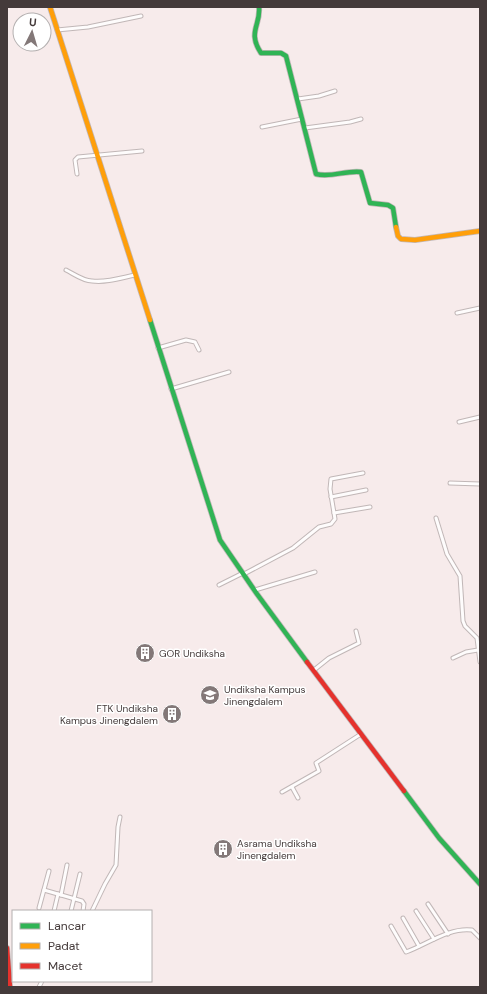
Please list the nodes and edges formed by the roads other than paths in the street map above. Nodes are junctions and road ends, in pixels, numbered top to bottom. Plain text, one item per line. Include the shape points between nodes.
1 (50, 7) edge
2 (259, 7) edge
3 (141, 16) dead end
4 (57, 30) junction
5 (335, 91) dead end
6 (298, 99) junction
7 (302, 119) junction
8 (360, 119) dead end
9 (262, 126) dead end
10 (305, 128) junction
11 (142, 151) dead end
12 (97, 154) junction
13 (77, 174) dead end
14 (480, 231) edge
15 (66, 270) dead end
16 (135, 275) junction
17 (480, 308) edge
18 (457, 313) dead end
19 (158, 348) junction
20 (199, 350) dead end
21 (229, 372) dead end
22 (171, 389) junction
23 (480, 417) edge
24 (459, 422) dead end
25 (363, 473) dead end
26 (450, 483) dead end
27 (480, 484) edge
28 (366, 490) dead end
29 (331, 497) junction
30 (370, 507) dead end
31 (334, 513) junction
32 (436, 518) dead end
33 (315, 572) dead end
34 (243, 574) junction
35 (220, 585) dead end
36 (255, 590) junction
37 (356, 631) dead end
38 (478, 650) junction
39 (453, 658) dead end
40 (480, 662) edge
41 (314, 670) junction
42 (361, 734) junction
43 (292, 787) junction
44 (282, 792) dead end
45 (298, 798) dead end
46 (120, 817) dead end
47 (67, 865) dead end
48 (49, 871) dead end
49 (80, 874) dead end
50 (480, 884) edge
51 (44, 890) junction
52 (60, 894) junction
53 (73, 898) junction
54 (428, 904) dead end
55 (40, 908) dead end
56 (54, 910) edge
57 (71, 910) edge
58 (83, 910) edge
59 (92, 910) edge
60 (416, 910) dead end
61 (403, 918) dead end
62 (391, 926) dead end
63 (448, 934) junction
64 (480, 938) edge
65 (434, 940) junction
66 (419, 946) junction
67 (7, 948) edge
68 (10, 987) edge

1 - 4 street
2 - 6 street via 260,15 254,30 259,50 263,54 281,53 286,56
3 - 4 street via 88,27
4 - 12 street
5 - 6 street
6 - 7 street
7 - 9 street
7 - 10 street
8 - 10 street
10 - 14 street via 316,174 362,172 365,192 370,203 374,206 393,207 400,239 416,240
11 - 12 street
12 - 13 street via 76,158
12 - 16 street
15 - 16 street via 91,281 110,281
16 - 19 street
17 - 18 street
19 - 20 street via 189,340 195,342
19 - 22 street
21 - 22 street
22 - 34 street via 216,530
23 - 24 street
25 - 29 street via 330,478
26 - 27 street
28 - 29 street
29 - 31 street
30 - 31 street
31 - 34 street via 335,519 331,524 318,527 293,548
32 - 38 street via 447,554 460,576 463,621 477,638
33 - 36 street
34 - 35 street
34 - 36 street
36 - 41 street
37 - 41 street via 359,643 329,658
38 - 39 street
38 - 40 street
41 - 42 street
42 - 43 street via 316,762 320,771
42 - 50 street via 439,838
43 - 44 street
43 - 45 street
46 - 59 street via 116,865
47 - 52 street
48 - 51 street
49 - 53 street
51 - 52 street
51 - 55 street
52 - 53 street
52 - 56 street
53 - 57 street
53 - 58 street via 83,902
54 - 63 street
60 - 65 street
61 - 66 street
62 - 66 street via 405,951
63 - 64 street via 469,930
63 - 65 street
65 - 66 street
67 - 68 street

